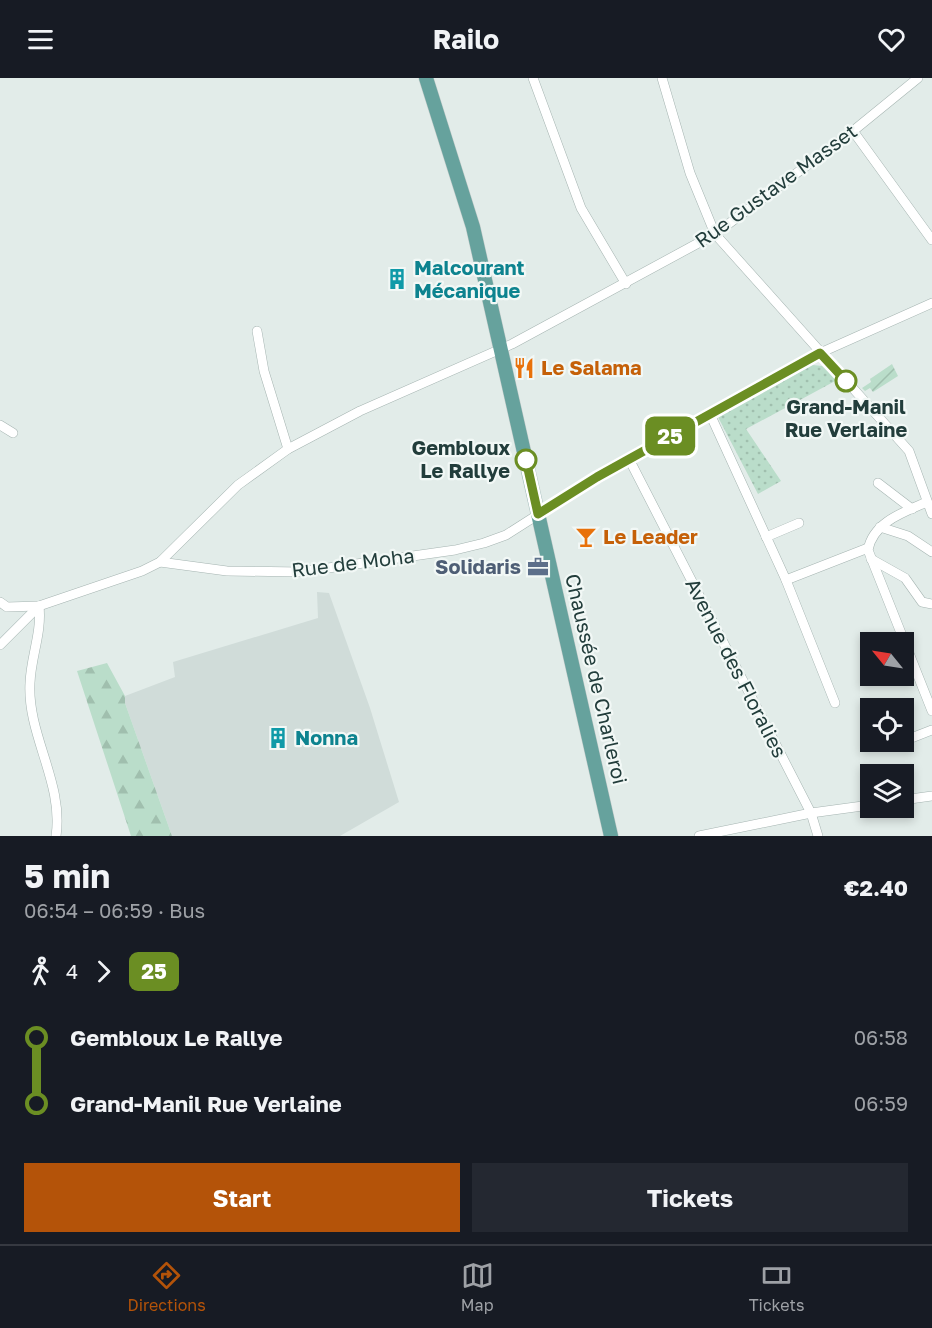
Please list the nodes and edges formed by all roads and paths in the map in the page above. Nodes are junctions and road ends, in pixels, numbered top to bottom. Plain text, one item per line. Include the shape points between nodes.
1 (426, 78) edge
2 (532, 78) edge
3 (662, 78) edge
4 (917, 78) edge
5 (853, 130) junction
6 (715, 234) junction
7 (932, 240) edge
8 (626, 284) junction
9 (932, 303) edge
10 (257, 331) dead end
11 (499, 351) junction
12 (820, 353) junction
13 (710, 414) junction
14 (0, 425) edge
15 (13, 433) dead end
16 (288, 449) junction
17 (628, 459) junction
18 (878, 483) dead end
19 (927, 502) junction
20 (912, 508) junction
21 (538, 514) junction
22 (932, 514) edge
23 (799, 523) dead end
24 (880, 527) junction
25 (766, 537) junction
26 (932, 552) edge
27 (869, 553) junction
28 (160, 562) junction
29 (786, 580) junction
30 (932, 604) edge
31 (2, 606) edge
32 (39, 606) junction
33 (0, 645) edge
34 (836, 703) dead end
35 (932, 711) edge
36 (932, 730) edge
37 (914, 738) edge
38 (932, 796) edge
39 (914, 798) edge
40 (860, 806) edge
41 (811, 813) junction
42 (56, 836) edge
43 (611, 836) edge
44 (699, 836) edge
45 (818, 836) edge

1 - 11 main road, Chaussée de Charleroi via 473,227
2 - 8 street via 581,208
3 - 6 street via 690,173
4 - 5 street, Rue Gustave Masset
5 - 6 street, Rue Gustave Masset
5 - 7 street
6 - 8 street, Rue Gustave Masset
6 - 12 street
8 - 11 street, Rue Gustave Masset
9 - 12 street, Rue de Moha
10 - 16 street via 264,371
11 - 16 street, Rue Gustave Masset via 360,411
11 - 21 main road, Chaussée de Charleroi
12 - 13 street, Rue de Moha
12 - 19 street via 909,451
13 - 17 street, Rue de Moha
13 - 25 street
14 - 15 street
16 - 28 street, Rue Gustave Masset via 238,485
17 - 21 street, Rue de Moha
17 - 41 street, Avenue des Floralies
18 - 20 street
19 - 20 street
19 - 22 street
20 - 24 street
21 - 28 street, Rue de Moha via 484,543 300,572 227,571
21 - 43 main road, Chaussée de Charleroi
23 - 25 street
24 - 26 street via 908,536
24 - 27 street
25 - 29 street
27 - 29 street
27 - 30 street via 905,578 922,602
27 - 35 street
28 - 32 street
29 - 34 street
31 - 32 street
32 - 33 street
32 - 42 street via 41,623 30,683 55,800
36 - 37 street
38 - 39 street
40 - 41 street
41 - 44 street
41 - 45 street, Avenue des Floralies

